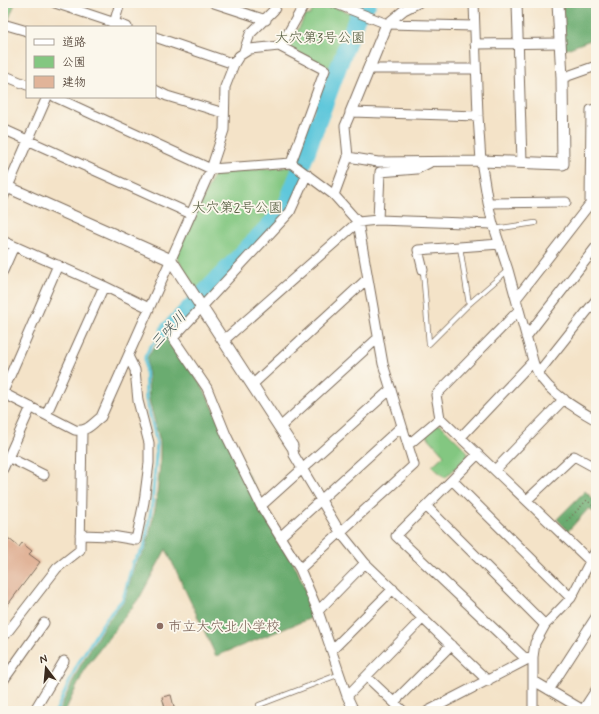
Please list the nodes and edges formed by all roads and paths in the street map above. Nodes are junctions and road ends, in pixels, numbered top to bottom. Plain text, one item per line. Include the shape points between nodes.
1 (55, 3) edge
2 (120, 3) edge
3 (214, 3) edge
4 (277, 3) edge
5 (305, 3) edge
6 (334, 3) edge
7 (418, 3) edge
8 (474, 3) edge
9 (517, 3) edge
10 (558, 3) edge
11 (354, 10) edge
12 (266, 20) junction
13 (3, 24) edge
14 (386, 24) junction
15 (114, 25) edge
16 (474, 26) junction
17 (26, 31) edge
18 (156, 37) edge
19 (519, 43) junction
20 (560, 43) junction
21 (475, 44) junction
22 (279, 46) junction
23 (244, 51) junction
24 (234, 64) junction
25 (596, 66) edge
26 (368, 69) junction
27 (476, 69) junction
28 (3, 74) edge
29 (562, 78) junction
30 (26, 85) edge
31 (156, 90) edge
32 (47, 98) edge
33 (57, 98) edge
34 (596, 109) edge
35 (351, 112) junction
36 (224, 113) junction
37 (478, 116) junction
38 (3, 129) edge
39 (28, 140) junction
40 (348, 157) junction
41 (433, 161) junction
42 (481, 161) junction
43 (522, 162) junction
44 (291, 163) junction
45 (211, 169) junction
46 (307, 174) junction
47 (6, 186) edge
48 (334, 195) junction
49 (596, 196) edge
50 (3, 198) edge
51 (566, 202) dead end
52 (488, 203) junction
53 (593, 207) edge
54 (191, 214) junction
55 (378, 220) junction
56 (358, 222) junction
57 (535, 223) dead end
58 (494, 226) junction
59 (3, 241) edge
60 (500, 244) junction
61 (14, 246) junction
62 (460, 247) junction
63 (596, 247) edge
64 (171, 260) junction
65 (58, 265) junction
66 (422, 270) joint
67 (508, 270) junction
68 (3, 271) edge
69 (367, 279) junction
70 (104, 286) junction
71 (516, 298) junction
72 (596, 300) edge
73 (199, 303) junction
74 (469, 304) junction
75 (149, 308) junction
76 (519, 310) junction
77 (592, 313) edge
78 (526, 337) junction
79 (378, 338) junction
80 (224, 341) junction
81 (128, 356) junction
82 (533, 361) junction
83 (538, 373) junction
84 (252, 385) junction
85 (391, 389) junction
86 (3, 392) edge
87 (564, 399) junction
88 (31, 407) junction
89 (46, 415) junction
90 (440, 418) junction
91 (596, 420) edge
92 (402, 426) junction
93 (280, 427) junction
94 (82, 431) junction
95 (461, 437) junction
96 (408, 445) junction
97 (292, 446) joint
98 (478, 454) junction
99 (8, 457) junction
100 (596, 468) edge
101 (3, 469) edge
102 (302, 469) junction
103 (495, 470) junction
104 (44, 475) dead end
105 (452, 480) junction
106 (321, 500) junction
107 (527, 500) junction
108 (261, 506) junction
109 (426, 506) junction
110 (596, 509) edge
111 (564, 525) dead end
112 (340, 532) junction
113 (80, 535) junction
114 (280, 537) junction
115 (596, 550) edge
116 (590, 561) junction
117 (366, 562) junction
118 (300, 569) junction
119 (393, 589) junction
120 (571, 598) junction
121 (318, 611) junction
122 (596, 617) edge
123 (423, 618) junction
124 (44, 623) dead end
125 (545, 625) junction
126 (3, 631) edge
127 (451, 645) junction
128 (332, 650) junction
129 (530, 658) junction
130 (64, 661) dead end
131 (340, 674) junction
132 (367, 677) junction
133 (3, 681) edge
134 (488, 681) junction
135 (534, 681) junction
136 (549, 690) junction
137 (596, 690) edge
138 (347, 696) junction
139 (394, 702) junction
140 (259, 705) dead end
141 (34, 711) edge
142 (354, 711) edge
143 (403, 711) edge
144 (428, 711) edge
145 (533, 711) edge

1 - 15 street
2 - 15 street
3 - 12 street
4 - 12 street
5 - 22 street
6 - 11 street
7 - 14 street
8 - 16 street
9 - 19 street
10 - 20 street
11 - 14 street
12 - 23 street via 250,34
13 - 17 street
14 - 16 street
14 - 26 street
16 - 21 street
18 - 24 street
19 - 20 street
19 - 21 street
19 - 43 street
20 - 29 street
21 - 27 street
22 - 23 street
22 - 44 street via 325,70
23 - 24 street
24 - 36 street via 225,87
25 - 29 street
26 - 27 street
26 - 35 street
27 - 37 street
28 - 30 street
29 - 43 street via 563,164
31 - 36 street
32 - 39 street
33 - 45 street
34 - 53 street via 591,110
35 - 37 street
35 - 40 street via 345,126
36 - 45 street via 224,130
37 - 42 street
38 - 39 street
39 - 47 street
39 - 54 street
40 - 41 street via 378,162
40 - 48 street
41 - 42 street
41 - 55 street via 417,169 380,172
42 - 43 street
42 - 52 street
44 - 45 street
44 - 46 street
45 - 54 street
46 - 48 street
46 - 73 street via 290,212
47 - 50 street
47 - 64 street
48 - 56 street
49 - 53 street
51 - 52 street
52 - 58 street
53 - 71 street
54 - 64 street
55 - 56 street
55 - 58 street
56 - 69 street
56 - 80 street
57 - 58 lane
58 - 60 street
59 - 61 street
60 - 62 street
60 - 67 street
61 - 65 street
61 - 68 street
62 - 66 street via 418,250
62 - 74 lane
63 - 78 street
64 - 73 street
64 - 75 street
65 - 70 street
65 - 86 street
66 - 74 lane via 429,344
67 - 71 street
67 - 74 lane
69 - 79 street
69 - 84 street
70 - 75 street
70 - 89 street
71 - 76 street
72 - 77 street
73 - 80 street
73 - 108 street via 173,338 207,388 226,435
75 - 81 street
76 - 78 street
76 - 90 street via 436,395
77 - 83 street
78 - 82 street
79 - 85 street
79 - 93 street
80 - 84 street
81 - 94 street via 101,417
81 - 113 street via 135,370 138,401 149,443 144,502 136,540
82 - 83 street
82 - 95 street
83 - 87 street via 549,388
84 - 93 street
85 - 92 street
85 - 102 street
86 - 88 street
87 - 91 street
87 - 103 street
88 - 89 street
88 - 99 street
89 - 94 street
90 - 95 street
90 - 96 street
92 - 96 street
92 - 106 street
93 - 97 street
94 - 113 street
95 - 98 street
96 - 112 street via 414,465
97 - 102 street
98 - 103 street
98 - 105 street
99 - 101 street
99 - 104 street
100 - 107 street via 574,456
102 - 106 street
102 - 108 street
103 - 107 street
105 - 109 street
105 - 120 street
106 - 112 street
106 - 114 street
107 - 116 street
108 - 114 street
109 - 125 street
109 - 129 street via 396,536
110 - 111 path via 586,500
112 - 117 street
112 - 118 street
113 - 126 street via 80,550 57,568 6,634
114 - 118 street
115 - 116 street
116 - 120 street
117 - 119 street
117 - 121 street
118 - 121 street
119 - 123 street
119 - 128 street
120 - 125 street
121 - 128 street
122 - 136 street
123 - 127 street
123 - 132 street
124 - 133 street
125 - 129 street
127 - 134 street
127 - 139 street
128 - 131 street
129 - 134 street
129 - 135 street
130 - 141 street
131 - 138 street
131 - 140 lane
132 - 138 street
132 - 139 street
134 - 144 street
135 - 136 street
135 - 145 street
136 - 137 street via 583,710
138 - 142 street
139 - 143 street

